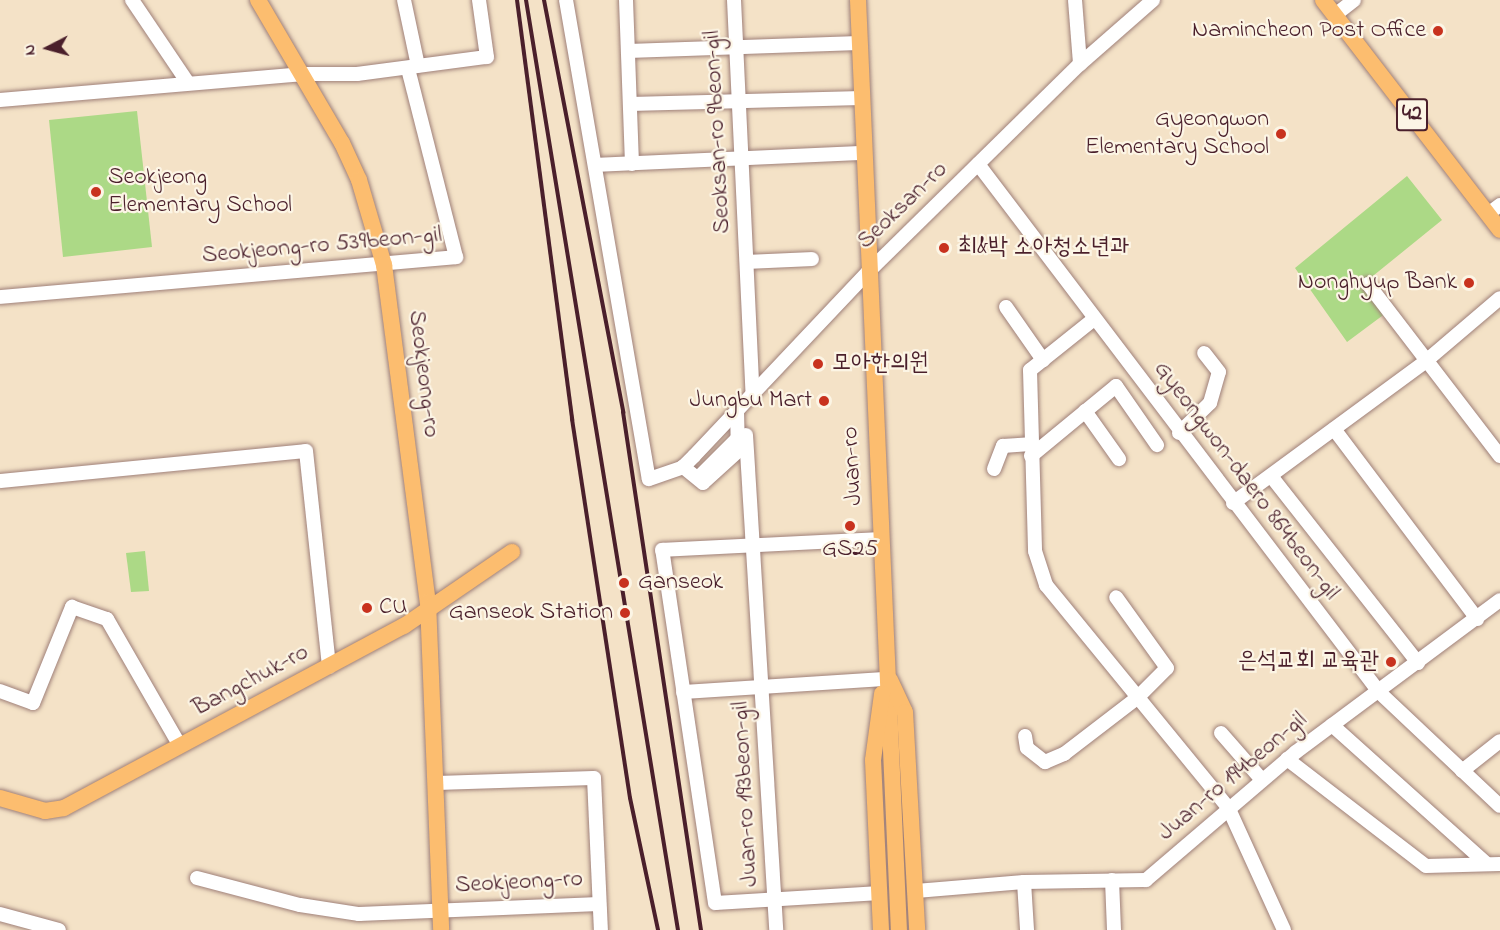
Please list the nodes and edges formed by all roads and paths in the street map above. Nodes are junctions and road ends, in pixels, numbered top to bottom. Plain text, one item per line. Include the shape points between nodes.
1 (132, 0) edge
2 (258, 0) edge
3 (404, 0) edge
4 (479, 0) edge
5 (566, 0) edge
6 (626, 0) edge
7 (734, 0) edge
8 (858, 0) edge
9 (1075, 0) edge
10 (1153, 0) edge
11 (1323, 0) edge
12 (1354, 0) edge
13 (1335, 15) junction
14 (860, 43) junction
15 (736, 47) junction
16 (628, 51) junction
17 (1080, 64) junction
18 (413, 67) junction
19 (304, 74) junction
20 (188, 83) junction
21 (862, 98) junction
22 (0, 100) edge
23 (739, 101) junction
24 (630, 104) junction
25 (864, 153) junction
26 (741, 159) junction
27 (632, 164) junction
28 (978, 164) junction
29 (595, 165) junction
30 (1494, 210) edge
31 (1500, 230) edge
32 (812, 259) dead end
33 (747, 262) junction
34 (384, 265) junction
35 (868, 272) junction
36 (1368, 284) dead end
37 (0, 297) edge
38 (1500, 298) edge
39 (1006, 307) dead end
40 (1094, 320) junction
41 (1204, 353) dead end
42 (1043, 360) junction
43 (1426, 361) junction
44 (744, 403) junction
45 (1085, 411) junction
46 (1334, 429) junction
47 (1179, 433) junction
48 (1157, 446) dead end
49 (1031, 450) junction
50 (1500, 456) edge
51 (1119, 459) dead end
52 (684, 467) junction
53 (994, 469) dead end
54 (1271, 476) junction
55 (0, 481) edge
56 (1233, 503) junction
57 (880, 540) junction
58 (754, 545) junction
59 (512, 552) dead end
60 (1116, 597) dead end
61 (1500, 600) edge
62 (429, 610) junction
63 (1477, 619) junction
64 (1418, 663) junction
65 (329, 667) junction
66 (886, 676) junction
67 (763, 687) junction
68 (0, 691) edge
69 (683, 692) junction
70 (1378, 692) junction
71 (1137, 698) junction
72 (1332, 725) junction
73 (1221, 733) dead end
74 (1025, 736) dead end
75 (1500, 741) edge
76 (180, 746) junction
77 (1287, 759) junction
78 (1462, 771) junction
79 (1262, 780) junction
80 (436, 783) junction
81 (0, 798) edge
82 (1500, 806) edge
83 (1228, 807) junction
84 (1493, 864) edge
85 (197, 878) dead end
86 (1112, 880) junction
87 (1024, 882) junction
88 (916, 891) junction
89 (880, 893) junction
90 (774, 899) junction
91 (599, 904) junction
92 (441, 911) junction
93 (0, 914) edge
94 (59, 930) edge
95 (441, 930) edge
96 (601, 930) edge
97 (776, 930) edge
98 (881, 930) edge
99 (898, 930) edge
100 (917, 930) edge
101 (1027, 930) edge
102 (1114, 930) edge
103 (1284, 930) edge

1 - 20 street
2 - 19 main road, Seokjeong-ro
3 - 18 street
4 - 18 street via 487,57
5 - 29 street
6 - 16 street
7 - 15 street, Seoksan-ro 9beon-gil
8 - 14 main road, Juan-ro
9 - 17 street
10 - 17 street, Seoksan-ro
11 - 13 main road, 42
12 - 13 street
13 - 30 main road, 42
14 - 15 street
14 - 21 main road, Juan-ro
15 - 16 street
15 - 23 street, Seoksan-ro 9beon-gil
16 - 24 street
17 - 28 street, Seoksan-ro
18 - 19 street via 357,74
18 - 34 street, Seokjeong-ro 539beon-gil via 456,257
19 - 20 street
19 - 34 main road, Seokjeong-ro via 359,180
20 - 22 street
21 - 23 street
21 - 25 main road, Juan-ro
23 - 24 street
23 - 26 street, Seoksan-ro 9beon-gil
24 - 27 street
25 - 26 street
25 - 35 main road, Juan-ro
26 - 27 street
26 - 33 street, Seoksan-ro 9beon-gil
27 - 29 street
28 - 35 street, Seoksan-ro
28 - 40 street, Gyeongwon-daero 864beon-gil
29 - 52 street via 650,479
30 - 31 main road, 42
32 - 33 street, Seoksan-ro 9beon-gil
33 - 44 street, Seoksan-ro 9beon-gil
34 - 37 street, Seokjeong-ro 539beon-gil
34 - 62 main road, Seokjeong-ro
35 - 44 street, Seoksan-ro
35 - 57 main road, Juan-ro
36 - 43 street
38 - 43 street
39 - 42 street
40 - 42 street
40 - 47 street, Gyeongwon-daero 864beon-gil
41 - 47 street via 1219,372 1210,403
42 - 49 street via 1030,370
43 - 46 street
43 - 50 street
44 - 52 street, Seoksan-ro
44 - 52 street via 738,451 703,483
44 - 58 street, Juan-ro 193beon-gil
45 - 48 street via 1116,386
45 - 49 street
45 - 51 street
46 - 54 street
46 - 63 street
47 - 56 street, Gyeongwon-daero 864beon-gil
49 - 53 street via 1003,446
49 - 71 street via 1035,551 1046,585 1092,635
54 - 56 street
54 - 64 street
55 - 65 street via 306,451
56 - 70 street, Gyeongwon-daero 864beon-gil
57 - 58 street
57 - 66 main road, Juan-ro
58 - 67 street, Juan-ro 193beon-gil
58 - 69 street via 662,550
59 - 62 main road, Bangchuk-ro
60 - 71 street via 1167,668
61 - 63 street, Juan-ro 194beon-gil
62 - 65 main road, Bangchuk-ro
62 - 80 main road, Seokjeong-ro
63 - 64 street, Juan-ro 194beon-gil
64 - 70 street, Juan-ro 194beon-gil
65 - 76 main road, Bangchuk-ro
66 - 67 street
66 - 88 main road via 905,712
66 - 89 main road via 873,760
66 - 99 main road, Juan-ro
67 - 69 street
67 - 90 street, Juan-ro 193beon-gil
68 - 76 street via 33,703 72,607 107,619
69 - 90 street, Juan-ro 193beon-gil via 715,903
70 - 72 street, Juan-ro 194beon-gil
70 - 78 street, Gyeongwon-daero 864beon-gil
71 - 74 street via 1064,754 1045,762 1027,748
71 - 83 street
72 - 77 street, Juan-ro 194beon-gil
72 - 84 street
73 - 79 street
75 - 78 street
76 - 81 main road, Bangchuk-ro via 64,808 45,810
77 - 79 street, Juan-ro 194beon-gil
77 - 84 street via 1426,866
78 - 82 street, Gyeongwon-daero 864beon-gil
79 - 83 street, Juan-ro 194beon-gil
80 - 91 street via 594,778
80 - 92 main road, Seokjeong-ro
83 - 86 street, Juan-ro 194beon-gil via 1146,879
83 - 103 street
85 - 92 street via 300,905 374,914
86 - 87 street, Juan-ro 194beon-gil
86 - 102 street
87 - 88 street, Juan-ro 194beon-gil
87 - 101 street
88 - 100 main road
89 - 90 street, Juan-ro 193beon-gil
89 - 98 main road
90 - 97 street
91 - 92 street, Seokjeong-ro
91 - 96 street
92 - 95 main road, Seokjeong-ro
93 - 94 street

